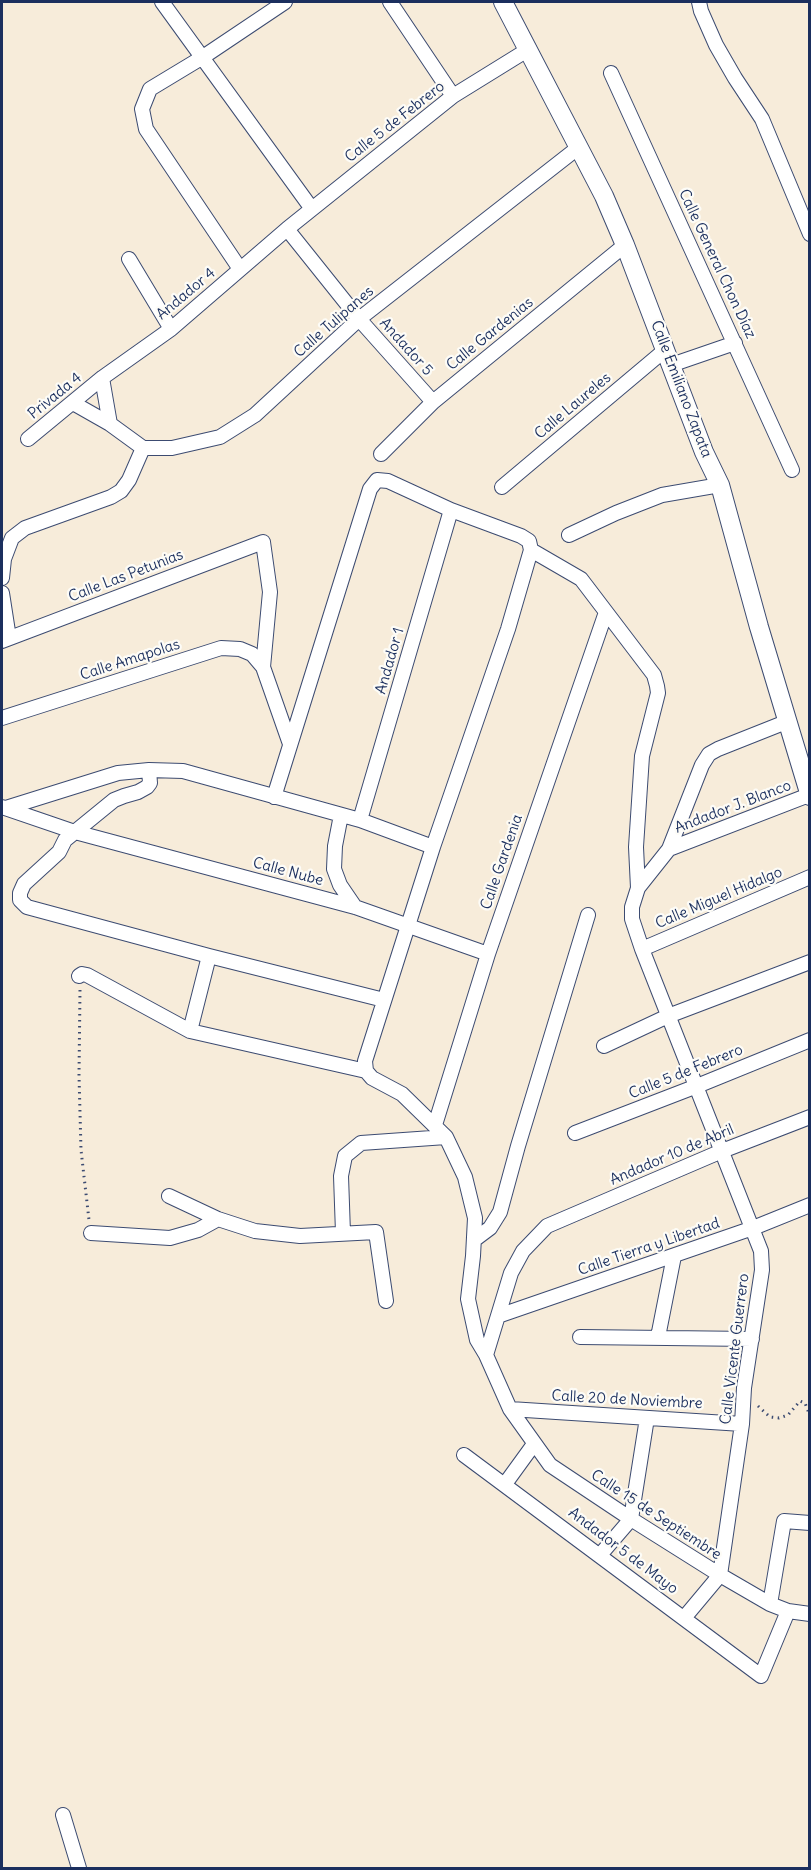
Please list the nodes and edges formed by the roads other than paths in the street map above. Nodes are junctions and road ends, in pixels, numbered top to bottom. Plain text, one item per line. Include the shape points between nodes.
1 (162, 2) edge
2 (285, 2) edge
3 (390, 2) edge
4 (503, 2) edge
5 (699, 2) edge
6 (529, 49) junction
7 (203, 57) junction
8 (611, 73) dead end
9 (453, 96) junction
10 (579, 147) junction
11 (312, 208) junction
12 (287, 229) junction
13 (810, 234) edge
14 (625, 244) junction
15 (129, 259) dead end
16 (240, 269) junction
17 (359, 320) junction
18 (171, 329) junction
19 (735, 343) junction
20 (668, 357) junction
21 (102, 378) junction
22 (433, 402) junction
23 (73, 403) junction
24 (110, 424) junction
25 (28, 439) dead end
26 (143, 448) junction
27 (381, 454) dead end
28 (792, 470) dead end
29 (720, 485) junction
30 (502, 487) dead end
31 (451, 510) junction
32 (570, 535) dead end
33 (531, 550) junction
34 (2, 578) edge
35 (2, 593) edge
36 (606, 612) junction
37 (5, 639) edge
38 (263, 668) junction
39 (2, 718) edge
40 (786, 722) junction
41 (290, 744) junction
42 (149, 770) junction
43 (809, 796) edge
44 (274, 797) junction
45 (4, 808) edge
46 (341, 815) junction
47 (360, 820) junction
48 (75, 832) junction
49 (434, 847) junction
50 (669, 849) junction
51 (810, 877) edge
52 (638, 888) junction
53 (355, 907) junction
54 (588, 915) dead end
55 (409, 928) junction
56 (642, 949) junction
57 (488, 954) junction
58 (209, 956) junction
59 (810, 962) edge
60 (79, 976) road end
61 (384, 1000) junction
62 (668, 1016) junction
63 (190, 1031) junction
64 (810, 1040) edge
65 (604, 1046) dead end
66 (366, 1071) junction
67 (696, 1086) junction
68 (810, 1117) edge
69 (435, 1125) junction
70 (575, 1133) dead end
71 (446, 1137) junction
72 (722, 1151) junction
73 (169, 1196) dead end
74 (810, 1205) edge
75 (218, 1219) junction
76 (753, 1228) junction
77 (91, 1233) road end
78 (343, 1233) junction
79 (474, 1240) junction
80 (674, 1256) junction
81 (386, 1301) dead end
82 (498, 1316) junction
83 (580, 1337) dead end
84 (658, 1337) junction
85 (752, 1339) junction
86 (486, 1355) junction
87 (510, 1409) junction
88 (647, 1418) junction
89 (742, 1424) junction
90 (534, 1444) junction
91 (464, 1455) dead end
92 (505, 1484) junction
93 (631, 1519) junction
94 (810, 1523) edge
95 (600, 1555) junction
96 (720, 1575) junction
97 (770, 1604) junction
98 (788, 1611) junction
99 (810, 1614) edge
100 (684, 1618) junction
101 (63, 1815) dead end
102 (79, 1869) edge

1 - 7 street
2 - 7 street
3 - 9 street
4 - 6 street, Calle Emiliano Zapata
5 - 13 street via 717,45 762,119
6 - 9 street, Calle 5 de Febrero
6 - 10 street, Calle Emiliano Zapata
7 - 11 street
7 - 16 street via 150,89 142,109 146,129
8 - 19 street, Calle General Chon Díaz
9 - 11 street, Calle 5 de Febrero
10 - 14 street, Calle Emiliano Zapata
10 - 17 street, Calle Tulipanes
11 - 12 street, Calle 5 de Febrero
12 - 16 street, Andador 4
12 - 17 street, Andador 5
14 - 20 street, Calle Emiliano Zapata
14 - 22 street, Calle Gardenias
15 - 18 street
16 - 18 street, Andador 4
17 - 22 street, Andador 5
17 - 26 street, Calle Tulipanes via 255,415 220,437 172,448
18 - 21 street, Andador 4
19 - 20 street
19 - 28 street, Calle General Chon Díaz
20 - 29 street, Calle Emiliano Zapata
20 - 30 street, Calle Laureles
21 - 23 street, Privada 4
21 - 24 street
22 - 27 street, Calle Gardenias
23 - 24 street
23 - 25 street, Privada 4
24 - 26 street
26 - 34 street via 122,491 25,528 12,538
29 - 32 street via 662,495
29 - 40 street, Calle Emiliano Zapata
31 - 33 street via 521,536 530,541
31 - 41 street via 388,481 377,480 370,489
31 - 47 street, Andador 1
33 - 36 street via 581,579
33 - 49 street
35 - 37 street
36 - 52 street via 654,675 658,693 642,756 636,847
36 - 57 street, Calle Gardenia
37 - 38 street, Calle Las Petunias via 263,542 270,592
38 - 39 street, Calle Amapolas via 252,654 221,648
38 - 41 street
40 - 43 street, Calle Emiliano Zapata
40 - 50 street via 709,754
41 - 44 street
42 - 44 street via 183,771
42 - 45 street via 118,773
42 - 48 street via 147,787 114,800
43 - 50 street, Andador J. Blanco
44 - 46 street
45 - 48 street, Calle Nube
46 - 47 street
46 - 53 street via 334,869
47 - 49 street
48 - 53 street, Calle Nube
48 - 58 street via 24,884 20,893 27,907
49 - 55 street
50 - 52 street
51 - 56 street, Calle Miguel Hidalgo
52 - 56 street, Calle Vicente Guerrero via 632,919
53 - 55 street, Calle Nube
54 - 79 street via 500,1212 490,1228
55 - 57 street, Calle Nube
55 - 61 street
56 - 62 street, Calle Vicente Guerrero
57 - 69 street, Calle Gardenia
58 - 61 street
58 - 63 street
59 - 62 street
60 - 63 street via 87,975
61 - 66 street via 365,1061
62 - 65 street
62 - 67 street, Calle Vicente Guerrero
63 - 66 street
64 - 67 street, Calle 5 de Febrero
66 - 69 street, Calle 15 de Septiembre via 402,1094
67 - 70 street, Calle 5 de Febrero
67 - 72 street, Calle Vicente Guerrero
68 - 72 street, Andador 10 de Abril
69 - 71 street, Calle 15 de Septiembre
71 - 78 street via 361,1143 345,1156 341,1176
71 - 79 street, Calle 15 de Septiembre via 465,1177 475,1218
72 - 76 street, Calle Vicente Guerrero
72 - 82 street, Andador 10 de Abril via 547,1226 523,1251 511,1273
73 - 75 street
74 - 76 street, Calle Tierra y Libertad
75 - 77 street via 170,1238
75 - 78 street via 255,1231 300,1236
76 - 80 street, Calle Tierra y Libertad
76 - 85 street, Calle Vicente Guerrero via 761,1251 762,1270
78 - 81 street via 376,1232
79 - 86 street, Calle 15 de Septiembre via 468,1299 477,1340
80 - 82 street, Calle Tierra y Libertad
80 - 84 street
82 - 86 street
83 - 84 street
84 - 85 street
85 - 89 street, Calle Vicente Guerrero
86 - 87 street, Calle 15 de Septiembre
87 - 88 street, Calle 20 de Noviembre
87 - 90 street, Calle 15 de Septiembre
88 - 89 street, Calle 20 de Noviembre
88 - 93 street
89 - 96 street, Calle Vicente Guerrero
90 - 92 street
90 - 93 street, Calle 15 de Septiembre via 550,1465
91 - 92 street, Andador 5 de Mayo
92 - 95 street, Andador 5 de Mayo
93 - 95 street
93 - 96 street, Calle 15 de Septiembre
94 - 97 street via 784,1521
95 - 100 street, Andador 5 de Mayo
96 - 97 street, Calle 15 de Septiembre
96 - 100 street
97 - 98 street, Calle 15 de Septiembre
98 - 99 street, Calle 15 de Septiembre
98 - 100 street, Andador 5 de Mayo via 760,1676
101 - 102 street

